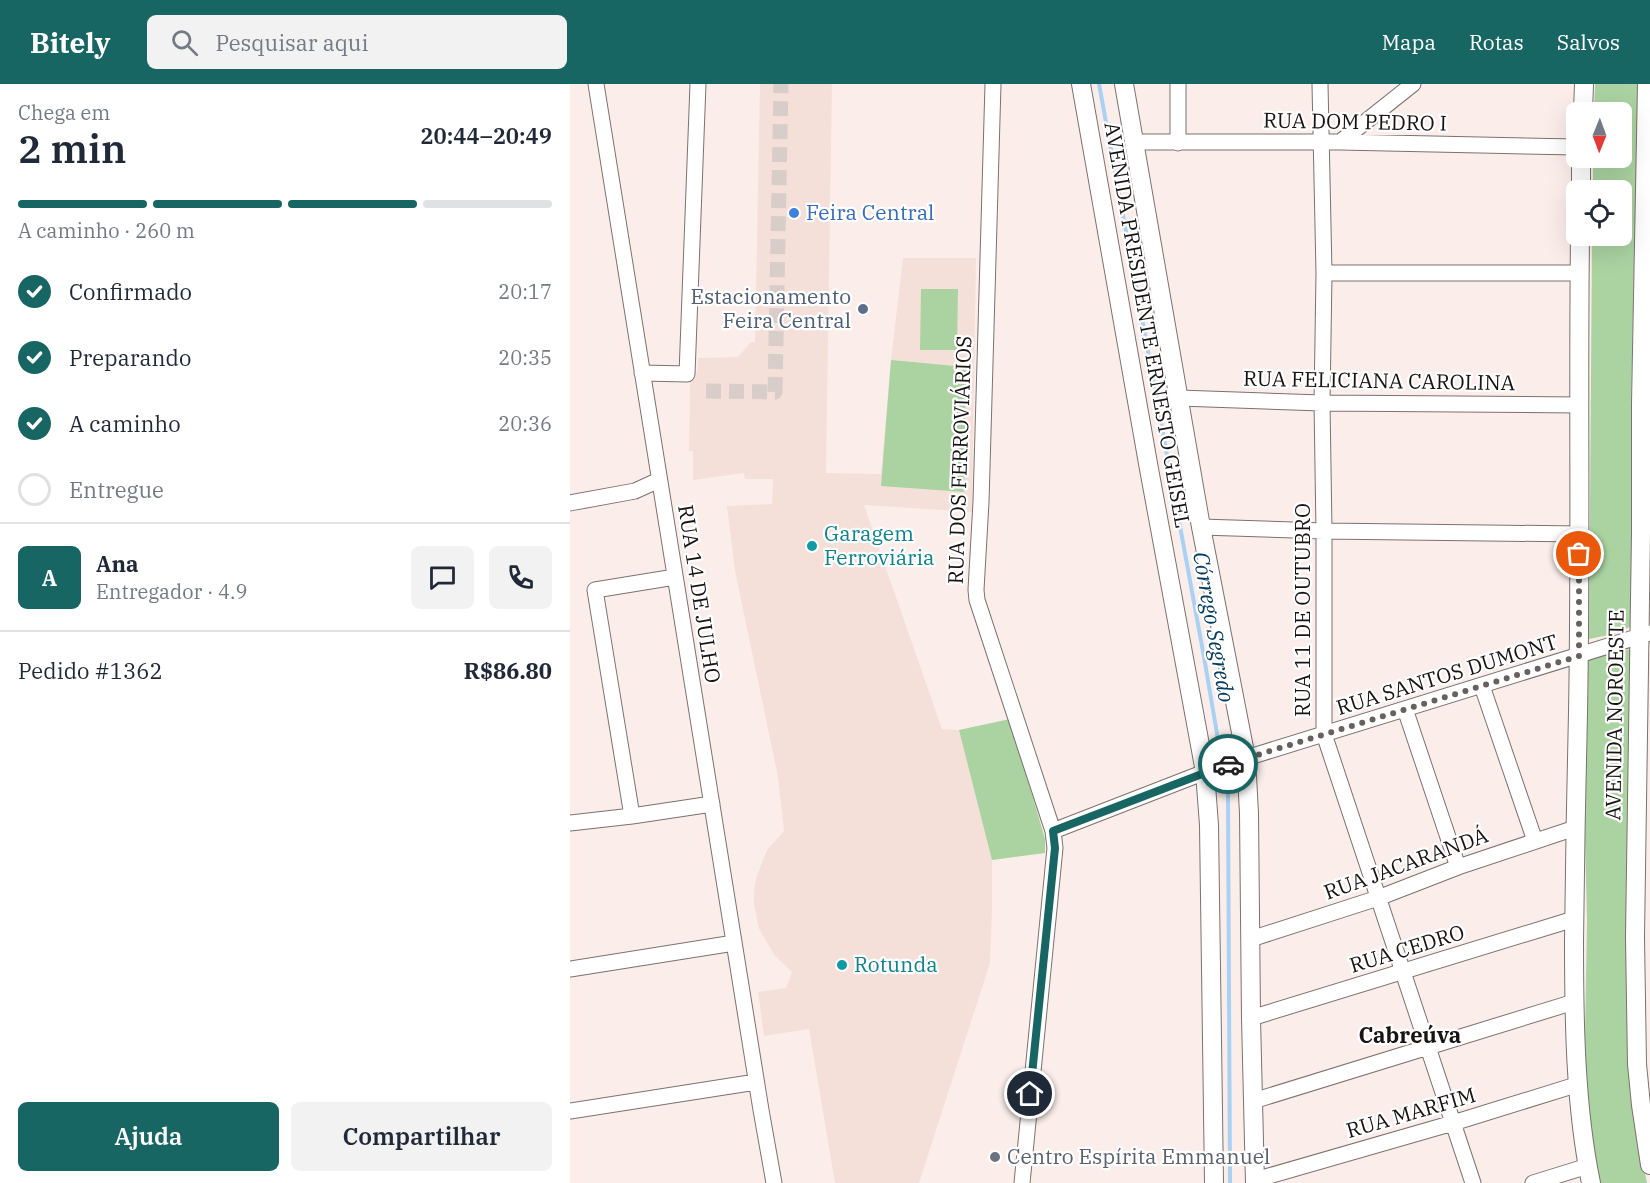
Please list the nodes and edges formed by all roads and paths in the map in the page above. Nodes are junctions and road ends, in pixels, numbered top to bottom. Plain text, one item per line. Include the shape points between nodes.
1 (596, 84) edge
2 (698, 84) edge
3 (1082, 84) edge
4 (1124, 84) edge
5 (1178, 84) edge
6 (1320, 84) edge
7 (1413, 84) edge
8 (1584, 84) edge
9 (1647, 84) edge
10 (993, 91) edge
11 (1583, 102) edge
12 (1134, 142) junction
13 (1322, 142) junction
14 (1340, 142) junction
15 (1178, 143) junction
16 (1648, 144) edge
17 (1566, 147) edge
18 (1580, 246) edge
19 (1324, 273) junction
20 (1580, 273) junction
21 (1647, 274) edge
22 (642, 374) junction
23 (1179, 398) junction
24 (1322, 403) junction
25 (1646, 404) edge
26 (1579, 405) junction
27 (659, 480) junction
28 (570, 503) edge
29 (1202, 527) junction
30 (1324, 531) junction
31 (1646, 533) edge
32 (1579, 534) junction
33 (675, 577) junction
34 (1644, 635) edge
35 (1579, 656) junction
36 (1482, 686) junction
37 (1405, 709) junction
38 (1324, 734) junction
39 (1245, 758) junction
40 (1207, 771) junction
41 (712, 804) junction
42 (1643, 808) edge
43 (632, 816) junction
44 (570, 823) edge
45 (1575, 828) junction
46 (1053, 831) junction
47 (1535, 841) junction
48 (1458, 867) junction
49 (1378, 898) junction
50 (1574, 919) junction
51 (1251, 939) junction
52 (734, 943) junction
53 (570, 969) edge
54 (1403, 972) junction
55 (1574, 1002) junction
56 (1251, 1018) junction
57 (1428, 1047) junction
58 (1643, 1065) edge
59 (756, 1082) junction
60 (1579, 1084) junction
61 (1253, 1101) junction
62 (761, 1110) junction
63 (570, 1111) edge
64 (1453, 1123) junction
65 (1650, 1165) edge
66 (1590, 1175) edge
67 (1255, 1182) edge
68 (766, 1183) edge
69 (774, 1183) edge
70 (1022, 1183) edge
71 (1214, 1183) edge
72 (1473, 1183) edge
73 (1533, 1183) edge

1 - 22 street, RUA 14 DE JULHO
2 - 22 street via 687,374
3 - 40 main road, AVENIDA PRESIDENTE ERNESTO GEISEL via 1151,481
4 - 12 main road, AVENIDA PRESIDENTE ERNESTO GEISEL
5 - 15 street
6 - 13 street, RUA 11 DE OUTUBRO
7 - 14 street
8 - 11 main road
9 - 16 main road, AVENIDA NOROESTE
10 - 46 street, RUA DOS FERROVIÁRIOS via 976,590
12 - 15 street, RUA DOM PEDRO I
12 - 23 main road, AVENIDA PRESIDENTE ERNESTO GEISEL
13 - 14 street, RUA DOM PEDRO I
13 - 15 street, RUA DOM PEDRO I
13 - 19 street, RUA 11 DE OUTUBRO
14 - 17 street, RUA DOM PEDRO I
16 - 21 main road, AVENIDA NOROESTE
18 - 20 main road, AVENIDA NOROESTE
19 - 20 street
19 - 24 street, RUA 11 DE OUTUBRO
20 - 26 main road, AVENIDA NOROESTE
21 - 25 main road, AVENIDA NOROESTE
22 - 27 street, RUA 14 DE JULHO
23 - 24 street, RUA FELICIANA CAROLINA
23 - 29 main road, AVENIDA PRESIDENTE ERNESTO GEISEL
24 - 26 street, RUA FELICIANA CAROLINA
24 - 30 street, RUA 11 DE OUTUBRO
25 - 31 main road, AVENIDA NOROESTE
26 - 32 main road, AVENIDA NOROESTE
27 - 28 street via 635,491
27 - 33 street, RUA 14 DE JULHO
29 - 30 street
29 - 39 main road, AVENIDA PRESIDENTE ERNESTO GEISEL
30 - 32 street
30 - 38 street, RUA 11 DE OUTUBRO
31 - 34 main road, AVENIDA NOROESTE
32 - 35 main road, AVENIDA NOROESTE
33 - 41 street, RUA 14 DE JULHO
33 - 43 street via 595,590
34 - 35 street, RUA SANTOS DUMONT
34 - 42 main road, AVENIDA NOROESTE
35 - 36 street, RUA SANTOS DUMONT
35 - 45 main road, AVENIDA NOROESTE
36 - 37 street, RUA SANTOS DUMONT
36 - 47 street
37 - 38 street, RUA SANTOS DUMONT
37 - 48 street
38 - 39 street, RUA SANTOS DUMONT
38 - 49 street, RUA 11 DE OUTUBRO
39 - 40 street, RUA SANTOS DUMONT
39 - 51 main road, AVENIDA PRESIDENTE ERNESTO GEISEL
40 - 46 street, RUA SANTOS DUMONT
40 - 71 main road, AVENIDA PRESIDENTE ERNESTO GEISEL
41 - 43 street
41 - 52 street, RUA 14 DE JULHO
42 - 58 main road, AVENIDA NOROESTE via 1635,937
43 - 44 street
45 - 47 street, RUA JACARANDÁ
45 - 50 main road, AVENIDA NOROESTE
46 - 70 street, RUA DOS FERROVIÁRIOS via 1055,848
47 - 48 street, RUA JACARANDÁ
48 - 49 street, RUA JACARANDÁ
49 - 51 street, RUA JACARANDÁ
49 - 54 street, RUA 11 DE OUTUBRO
50 - 54 street, RUA CEDRO
50 - 55 main road, AVENIDA NOROESTE
51 - 56 main road, AVENIDA PRESIDENTE ERNESTO GEISEL
52 - 53 street
52 - 59 street, RUA 14 DE JULHO
54 - 56 street, RUA CEDRO
54 - 57 street, RUA 11 DE OUTUBRO
55 - 57 street
55 - 60 main road, AVENIDA NOROESTE
56 - 61 main road, AVENIDA PRESIDENTE ERNESTO GEISEL
57 - 61 street
57 - 64 street, RUA 11 DE OUTUBRO
58 - 65 main road, AVENIDA NOROESTE via 1641,1105
59 - 62 street, RUA 14 DE JULHO
59 - 63 street
60 - 64 street, RUA MARFIM
60 - 66 main road, AVENIDA NOROESTE
61 - 67 main road, AVENIDA PRESIDENTE ERNESTO GEISEL
62 - 68 street, RUA 14 DE JULHO
62 - 69 street, RUA 14 DE JULHO
64 - 67 street, RUA MARFIM
64 - 72 street, RUA 11 DE OUTUBRO
66 - 73 street

